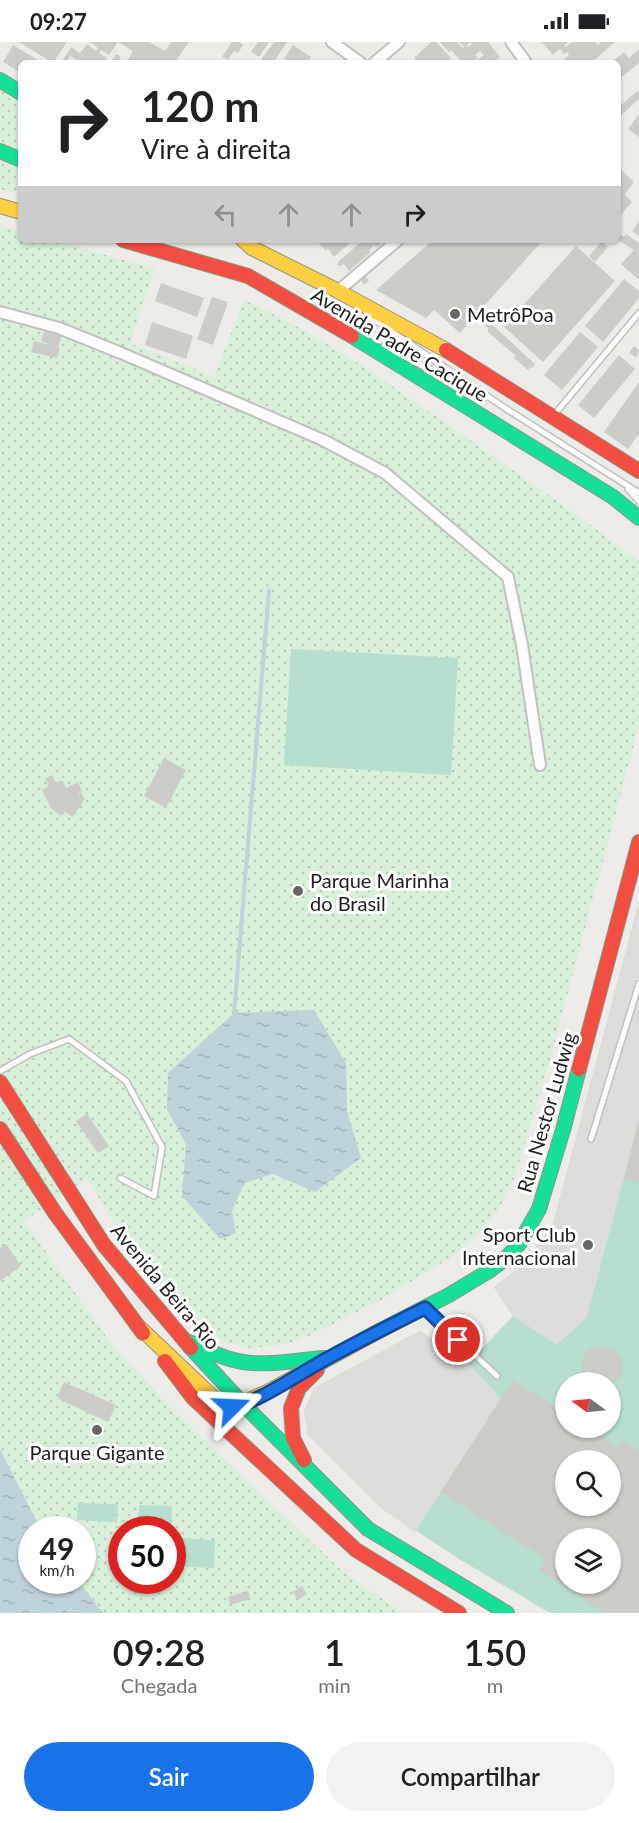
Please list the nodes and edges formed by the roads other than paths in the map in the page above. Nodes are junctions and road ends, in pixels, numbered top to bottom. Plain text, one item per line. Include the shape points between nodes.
1 (332, 42) edge
2 (399, 42) edge
3 (510, 42) edge
4 (357, 60) edge
5 (378, 60) edge
6 (524, 60) edge
7 (0, 80) edge
8 (18, 91) edge
9 (0, 152) edge
10 (18, 159) edge
11 (0, 206) edge
12 (18, 211) edge
13 (133, 243) edge
14 (251, 243) edge
15 (394, 243) edge
16 (248, 276) junction
17 (323, 285) junction
18 (338, 291) junction
19 (0, 312) edge
20 (639, 313) edge
21 (371, 340) dead end
22 (382, 345) dead end
23 (505, 408) junction
24 (553, 416) junction
25 (638, 467) edge
26 (623, 483) junction
27 (639, 496) edge
28 (639, 518) edge
29 (540, 765) dead end
30 (639, 842) edge
31 (639, 984) edge
32 (0, 1071) edge
33 (0, 1082) edge
34 (0, 1129) edge
35 (591, 1139) dead end
36 (120, 1178) dead end
37 (425, 1308) junction
38 (137, 1324) junction
39 (179, 1336) junction
40 (330, 1357) junction
41 (497, 1376) dead end
42 (243, 1404) junction
43 (309, 1471) junction
44 (459, 1613) edge
45 (507, 1613) edge

1 - 4 street
2 - 5 street
3 - 6 street
7 - 8 main road
9 - 10 main road
11 - 12 main road
13 - 16 main road, Avenida Padre Cacique
14 - 17 main road, Avenida Padre Cacique
15 - 18 street
16 - 21 lane
16 - 28 main road, Avenida Padre Cacique via 377,350 613,497
17 - 18 main road, Avenida Padre Cacique
17 - 23 lane
18 - 24 main road, Avenida Padre Cacique via 438,345
19 - 29 street via 59,328 121,353 323,440 385,473 508,578
20 - 24 lane
22 - 23 lane
23 - 26 lane
24 - 25 main road, Avenida Padre Cacique
26 - 27 lane
26 - 27 lane
30 - 37 main road, Rua Nestor Ludwig via 539,1209 519,1244 505,1259
31 - 35 lane
32 - 36 lane via 69,1039 126,1081 162,1147 153,1196
33 - 39 main road, Avenida Beira-Rio via 104,1245
34 - 38 main road via 54,1213
37 - 40 main road, Rua Nestor Ludwig
37 - 41 lane
38 - 42 main road via 217,1401 232,1407
38 - 44 main road via 193,1398 356,1550
39 - 40 main road, Rua Nestor Ludwig via 214,1354 243,1362
39 - 42 main road, Avenida Beira-Rio
40 - 42 main road, Rua Nestor Ludwig
40 - 43 main road via 299,1388 291,1408 293,1438
42 - 43 main road, Avenida Beira-Rio
43 - 45 main road, Avenida Beira-Rio via 368,1529

